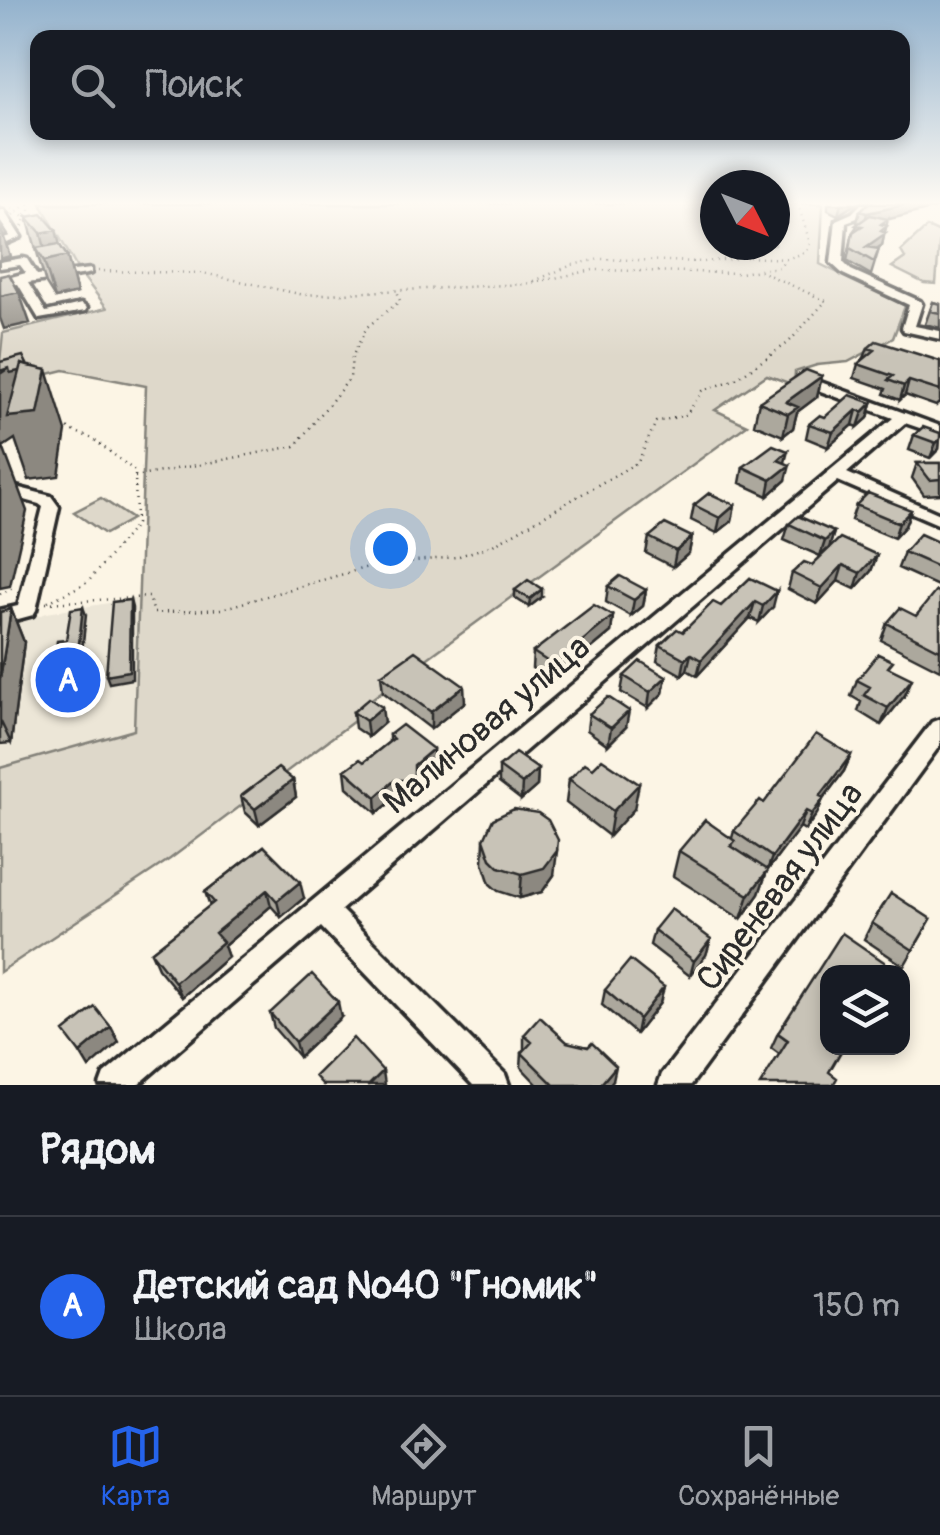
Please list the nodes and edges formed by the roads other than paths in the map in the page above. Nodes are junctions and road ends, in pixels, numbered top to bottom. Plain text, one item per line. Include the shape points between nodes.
1 (837, 255) edge
2 (0, 265) edge
3 (86, 272) road end
4 (24, 278) junction
5 (0, 283) edge
6 (81, 308) dead end
7 (940, 338) edge
8 (804, 380) edge
9 (902, 417) junction
10 (940, 431) edge
11 (835, 474) junction
12 (0, 488) edge
13 (940, 520) edge
14 (0, 617) edge
15 (940, 728) edge
16 (322, 909) junction
17 (115, 1085) edge
18 (494, 1085) edge
19 (673, 1085) edge

1 - 7 street via 836,263 873,284 912,292 902,296 916,304 902,338
2 - 4 street via 23,260 32,273
3 - 4 street
4 - 5 street
4 - 6 street via 43,316
8 - 9 street
9 - 10 street
9 - 11 street, Малиновая улица
11 - 13 street
11 - 16 street, Малиновая улица
12 - 14 street via 51,506 26,610
15 - 19 street, Сиреневая улица
16 - 17 street, Малиновая улица
16 - 18 street

